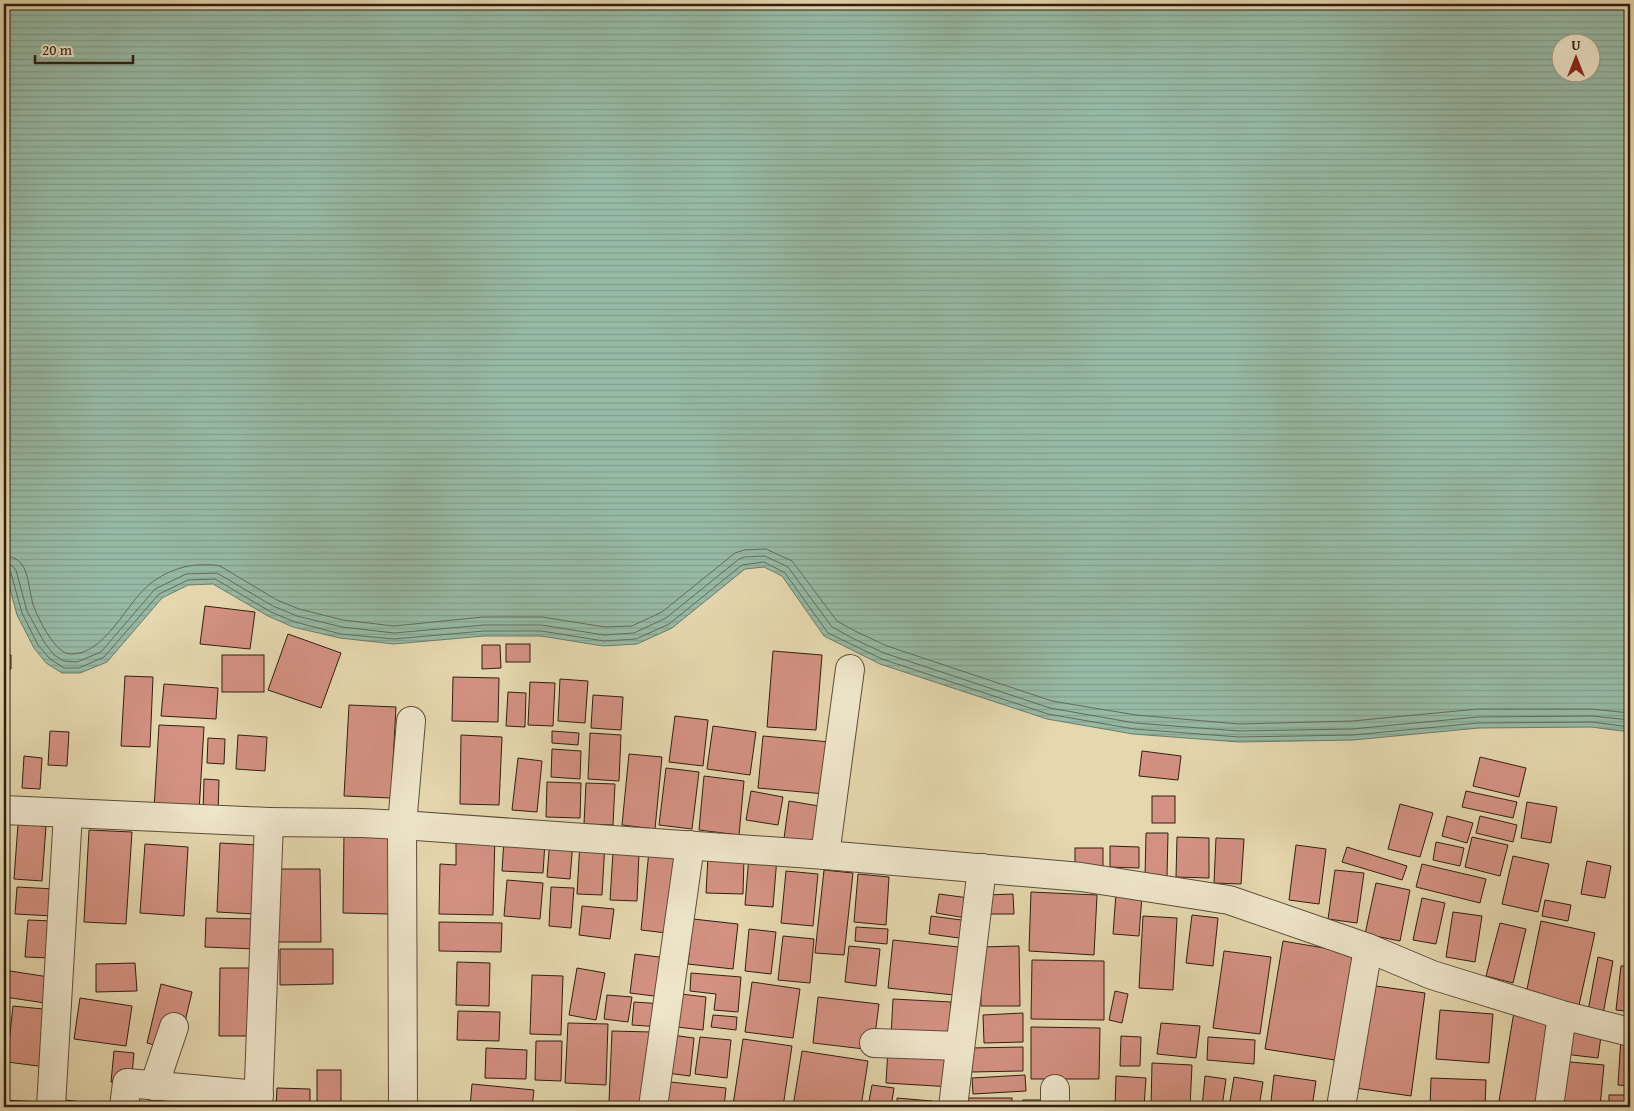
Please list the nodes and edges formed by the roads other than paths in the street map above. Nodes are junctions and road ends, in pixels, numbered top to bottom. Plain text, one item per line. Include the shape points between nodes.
1 (850, 669) dead end
2 (411, 722) dead end
3 (4, 810) edge
4 (68, 813) junction
5 (269, 822) junction
6 (402, 825) junction
7 (690, 845) junction
8 (826, 854) junction
9 (982, 868) junction
10 (1368, 948) junction
11 (1562, 1015) junction
12 (174, 1027) dead end
13 (1630, 1032) edge
14 (874, 1043) dead end
15 (959, 1046) junction
16 (154, 1086) junction
17 (259, 1101) edge
18 (52, 1107) edge
19 (124, 1107) edge
20 (403, 1107) edge
21 (653, 1107) edge
22 (953, 1107) edge
23 (1341, 1107) edge
24 (1549, 1107) edge

1 - 8 street
2 - 6 street
3 - 4 street
4 - 5 street
4 - 18 street
5 - 6 street
5 - 17 street
6 - 7 street
6 - 20 street
7 - 8 street
7 - 21 street
8 - 9 street
9 - 10 street via 1080,877 1229,900
9 - 15 street
10 - 11 street via 1432,975
10 - 23 street
11 - 13 street
11 - 24 street
12 - 16 street
14 - 15 street
15 - 22 street
16 - 17 street
16 - 19 street via 127,1083

